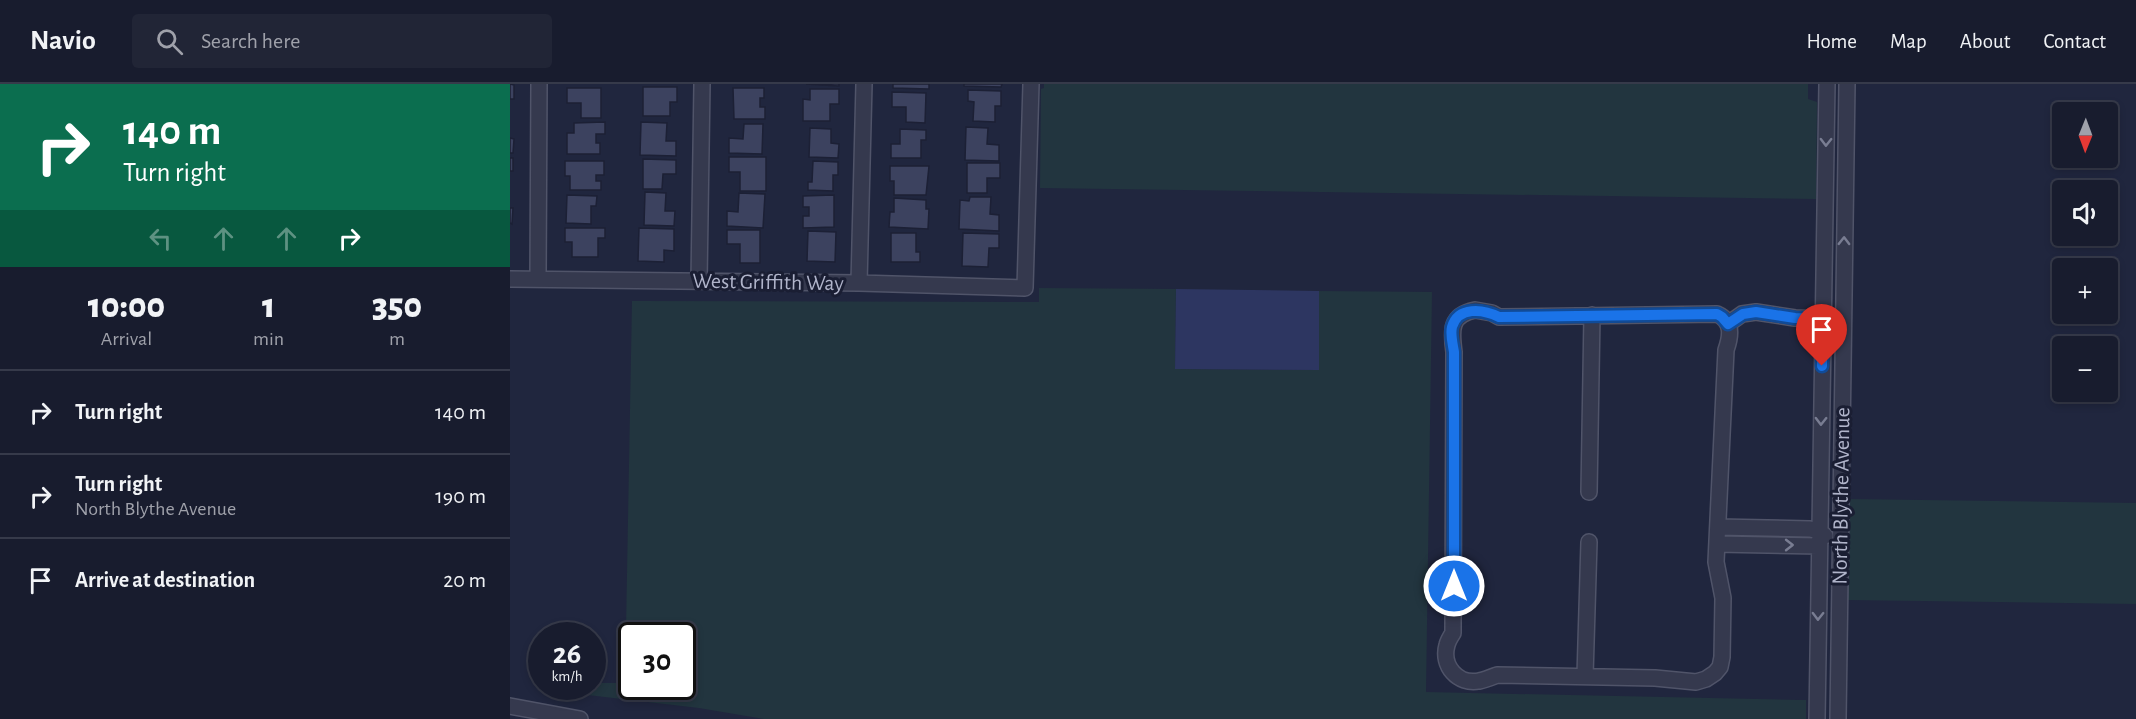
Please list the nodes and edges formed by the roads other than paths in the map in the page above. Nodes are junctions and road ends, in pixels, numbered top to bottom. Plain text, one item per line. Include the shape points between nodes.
1 (539, 84) edge
2 (702, 84) edge
3 (864, 84) edge
4 (1031, 84) edge
5 (1827, 84) edge
6 (1840, 84) edge
7 (1846, 92) edge
8 (1824, 272) junction
9 (1844, 273) junction
10 (510, 279) edge
11 (538, 279) junction
12 (699, 281) junction
13 (859, 283) junction
14 (1593, 315) junction
15 (1823, 319) junction
16 (1728, 324) junction
17 (1589, 492) dead end
18 (1718, 527) junction
19 (1765, 528) junction
20 (1819, 538) junction
21 (1589, 542) dead end
22 (1717, 544) junction
23 (1765, 545) junction
24 (1838, 647) junction
25 (1585, 676) junction
26 (510, 706) edge
27 (580, 719) edge
28 (1817, 719) edge
29 (1838, 719) edge

1 - 11 street
2 - 12 street
3 - 13 street
4 - 13 street, West Griffith Way via 1025,288
5 -> 8 street, North Blythe Avenue
6 - 7 street, North Blythe Avenue
9 -> 7 street, North Blythe Avenue
8 - 9 street
8 - 15 street, North Blythe Avenue
9 - 24 street, North Blythe Avenue
10 - 11 street, West Griffith Way
11 - 12 street, West Griffith Way
12 - 13 street, West Griffith Way
14 - 16 street via 1717,314
14 - 17 street
14 - 25 street via 1499,317 1475,310 1464,312 1452,328 1454,633 1447,645 1448,667 1467,681 1497,675
15 - 16 street via 1756,312 1743,314
15 -> 20 street, North Blythe Avenue
16 - 18 street via 1731,333 1726,350
18 - 19 street
18 - 22 street
19 - 20 street via 1810,529
19 - 23 street
23 -> 20 street
20 - 24 street, North Blythe Avenue via 1827,538 1831,548 1830,626
20 -> 28 street, North Blythe Avenue
21 - 25 street
22 - 23 street
22 - 25 street via 1723,598 1722,657 1715,673 1687,682
24 - 29 street, North Blythe Avenue
26 - 27 street

